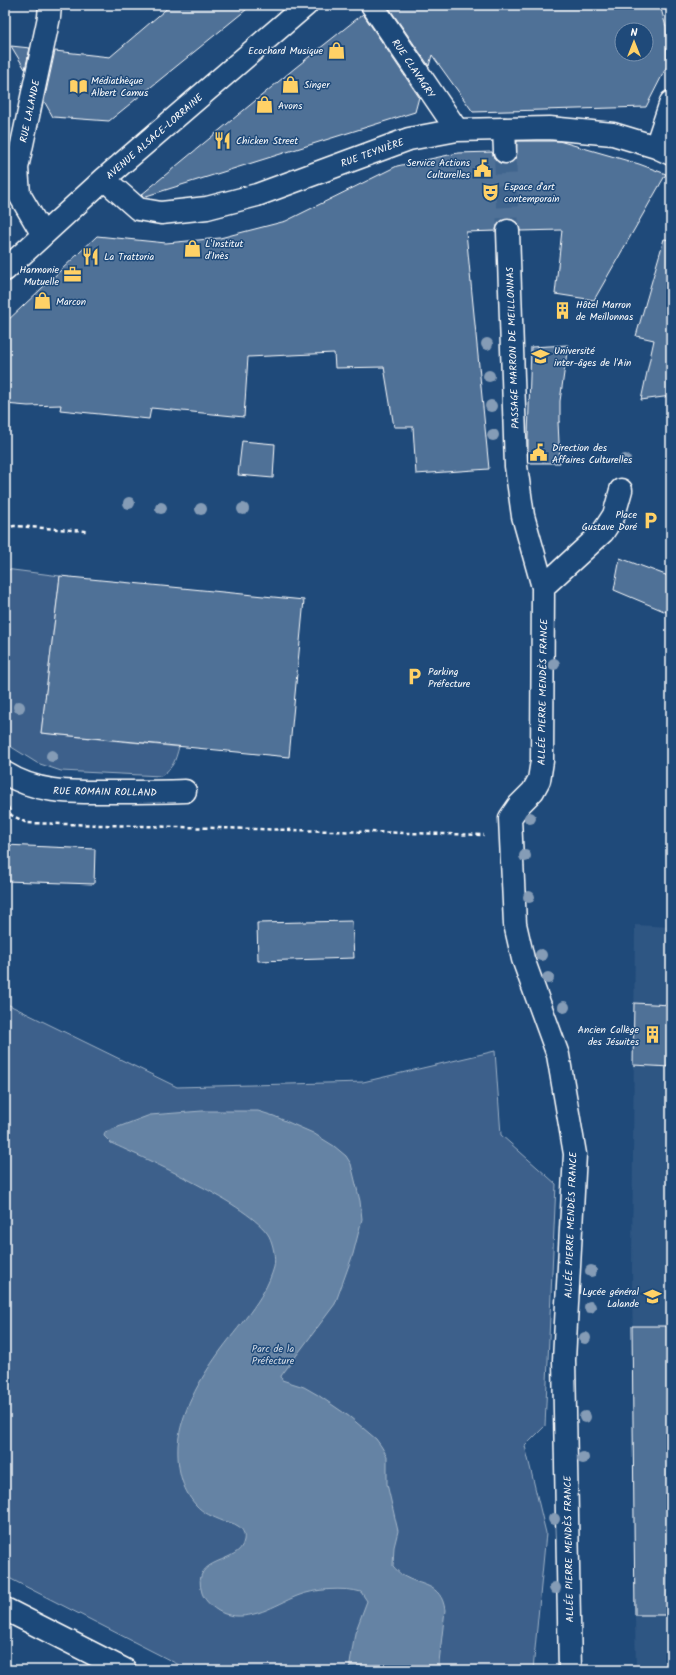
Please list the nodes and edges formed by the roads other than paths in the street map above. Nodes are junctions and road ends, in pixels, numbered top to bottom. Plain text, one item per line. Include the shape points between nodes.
1 (50, 5) edge
2 (306, 5) edge
3 (372, 5) edge
4 (671, 102) edge
5 (504, 129) junction
6 (457, 130) junction
7 (664, 151) edge
8 (505, 152) tunnel mouth
9 (104, 178) junction
10 (508, 231) tunnel mouth
11 (43, 235) junction
12 (5, 270) edge
13 (516, 466) joint
14 (621, 490) dead end
15 (543, 587) junction
16 (5, 773) edge
17 (186, 791) dead end
18 (5, 1609) edge
19 (125, 1670) edge
20 (570, 1670) edge

1 - 11 street, RUE LALANDE via 17,168 19,194
2 - 9 street, AVENUE ALSACE-LORRAINE
3 - 6 street, RUE CLAVAGRY
4 - 7 street
5 - 6 street, RUE TEYNIÈRE
5 - 7 street, RUE TEYNIÈRE via 549,128 613,134
5 - 8 street
6 - 9 street, RUE TEYNIÈRE via 409,139 257,195 207,208 162,213 138,209
9 - 11 street, AVENUE ALSACE-LORRAINE
10 - 13 street, PASSAGE MARRON DE MEILLONNAS
11 - 12 street, AVENUE ALSACE-LORRAINE
13 - 15 street, ALLÉE PIERRE MENDÈS FRANCE via 523,516
14 - 15 street via 614,515 604,532
15 - 20 street, ALLÉE PIERRE MENDÈS FRANCE via 542,761 539,780 533,791 510,818 510,836 515,924 523,960 558,1055 575,1154 564,1360
16 - 17 street, RUE ROMAIN ROLLAND via 42,789 65,792
18 - 19 street

